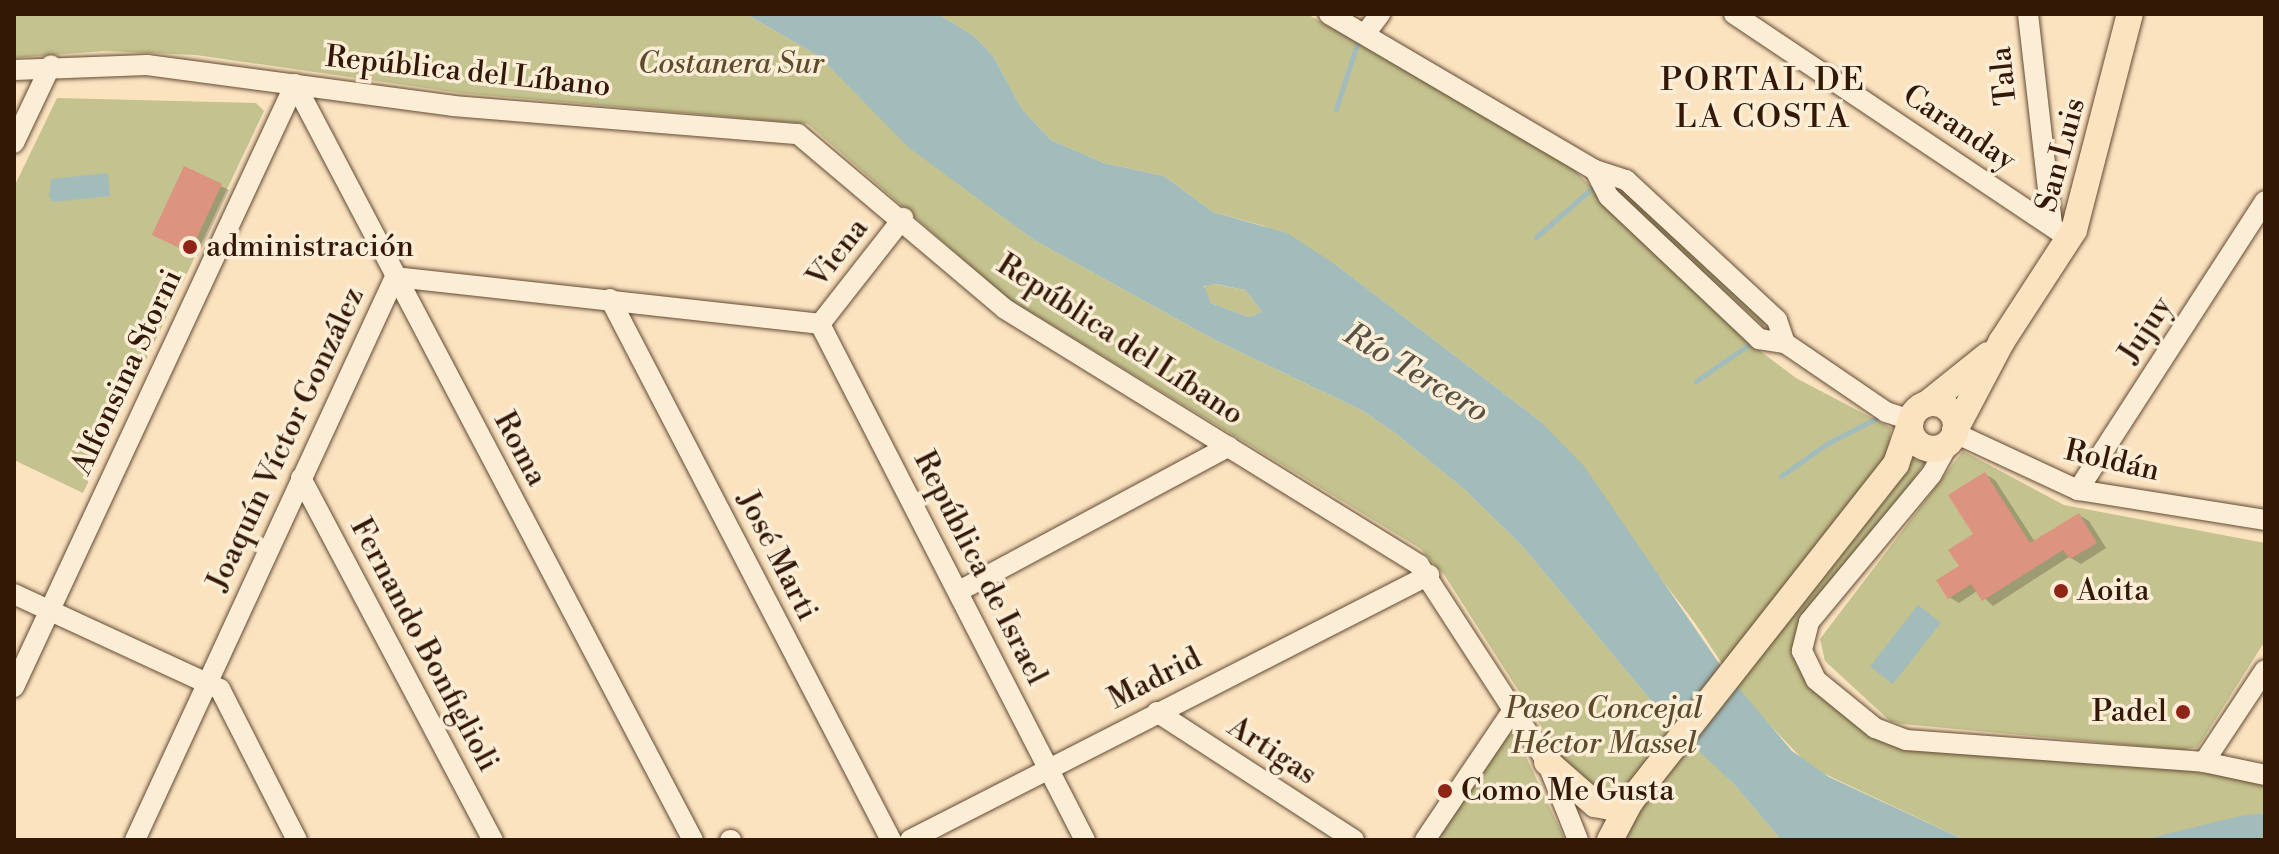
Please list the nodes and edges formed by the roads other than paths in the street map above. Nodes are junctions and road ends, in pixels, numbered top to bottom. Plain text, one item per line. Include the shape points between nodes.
1 (1329, 14) edge
2 (1380, 14) edge
3 (1734, 14) edge
4 (2028, 14) edge
5 (2130, 14) edge
6 (1365, 34) junction
7 (51, 65) junction
8 (14, 70) edge
9 (295, 84) junction
10 (14, 143) edge
11 (2265, 201) edge
12 (903, 218) junction
13 (2061, 233) junction
14 (395, 277) junction
15 (610, 299) junction
16 (820, 324) junction
17 (2002, 341) junction
18 (1916, 416) junction
19 (1948, 438) junction
20 (1229, 446) junction
21 (1896, 464) junction
22 (301, 478) junction
23 (2078, 490) junction
24 (2265, 520) edge
25 (1429, 575) junction
26 (959, 591) junction
27 (14, 594) edge
28 (49, 610) junction
29 (2265, 670) edge
30 (206, 683) junction
31 (14, 687) edge
32 (1515, 707) junction
33 (1157, 712) junction
34 (1547, 762) junction
35 (2204, 762) junction
36 (1047, 769) junction
37 (2265, 775) edge
38 (1636, 795) junction
39 (135, 840) edge
40 (297, 840) edge
41 (493, 840) edge
42 (693, 840) edge
43 (891, 840) edge
44 (910, 840) edge
45 (1085, 840) edge
46 (1354, 840) edge
47 (1425, 840) edge
48 (1578, 840) edge
49 (1610, 840) edge

1 - 6 street
2 - 6 street
3 - 13 street, Caranday
4 - 13 street, Tala
5 - 13 main road, San Luis
6 - 18 street via 1595,170 1609,197 1759,339 1785,343 1886,412
7 - 8 street, República del Líbano
7 - 9 street, República del Líbano via 147,65
7 - 10 street
9 - 12 street, República del Líbano via 454,106 788,132 809,140
9 - 14 street, Roma
9 - 28 street, Alfonsina Storni
11 - 23 street, Jujuy
12 - 16 street, Viena
12 - 20 street, República del Líbano via 1005,309
13 - 17 main road, San Luis
14 - 15 street, Joaquín Víctor González
14 - 22 street, Joaquín Víctor González
14 - 42 street, Roma
15 - 16 street, Joaquín Víctor González
15 - 43 street, José Marti
16 - 26 street, República de Israel
17 - 18 main road, San Luis
17 - 19 main road, San Luis
18 - 19 main road via 1916,442
18 - 19 main road via 1949,409
18 - 21 main road
19 - 21 main road
19 - 23 street, Roldán
19 - 35 street via 1931,475 1809,622 1802,651 1809,672 1865,721 1906,740
20 - 25 street, República del Líbano via 1364,527
20 - 26 street
21 - 38 main road
22 - 30 street, Joaquín Víctor González
22 - 41 street, Fernando Bonfiglioli
23 - 24 street, Roldán
25 - 32 street, República del Líbano
25 - 33 street, Madrid
26 - 36 street, República de Israel
27 - 28 street
28 - 30 street
28 - 31 street, Alfonsina Storni
29 - 35 street
30 - 39 street, Joaquín Víctor González
30 - 40 street via 220,689
32 - 34 street, República del Líbano
32 - 47 street
33 - 36 street, Madrid
33 - 46 street, Artigas
34 - 38 main road via 1595,804 1616,807
34 - 48 street, República del Líbano
35 - 37 street
36 - 44 street, Madrid
36 - 45 street, República de Israel
38 - 49 main road

